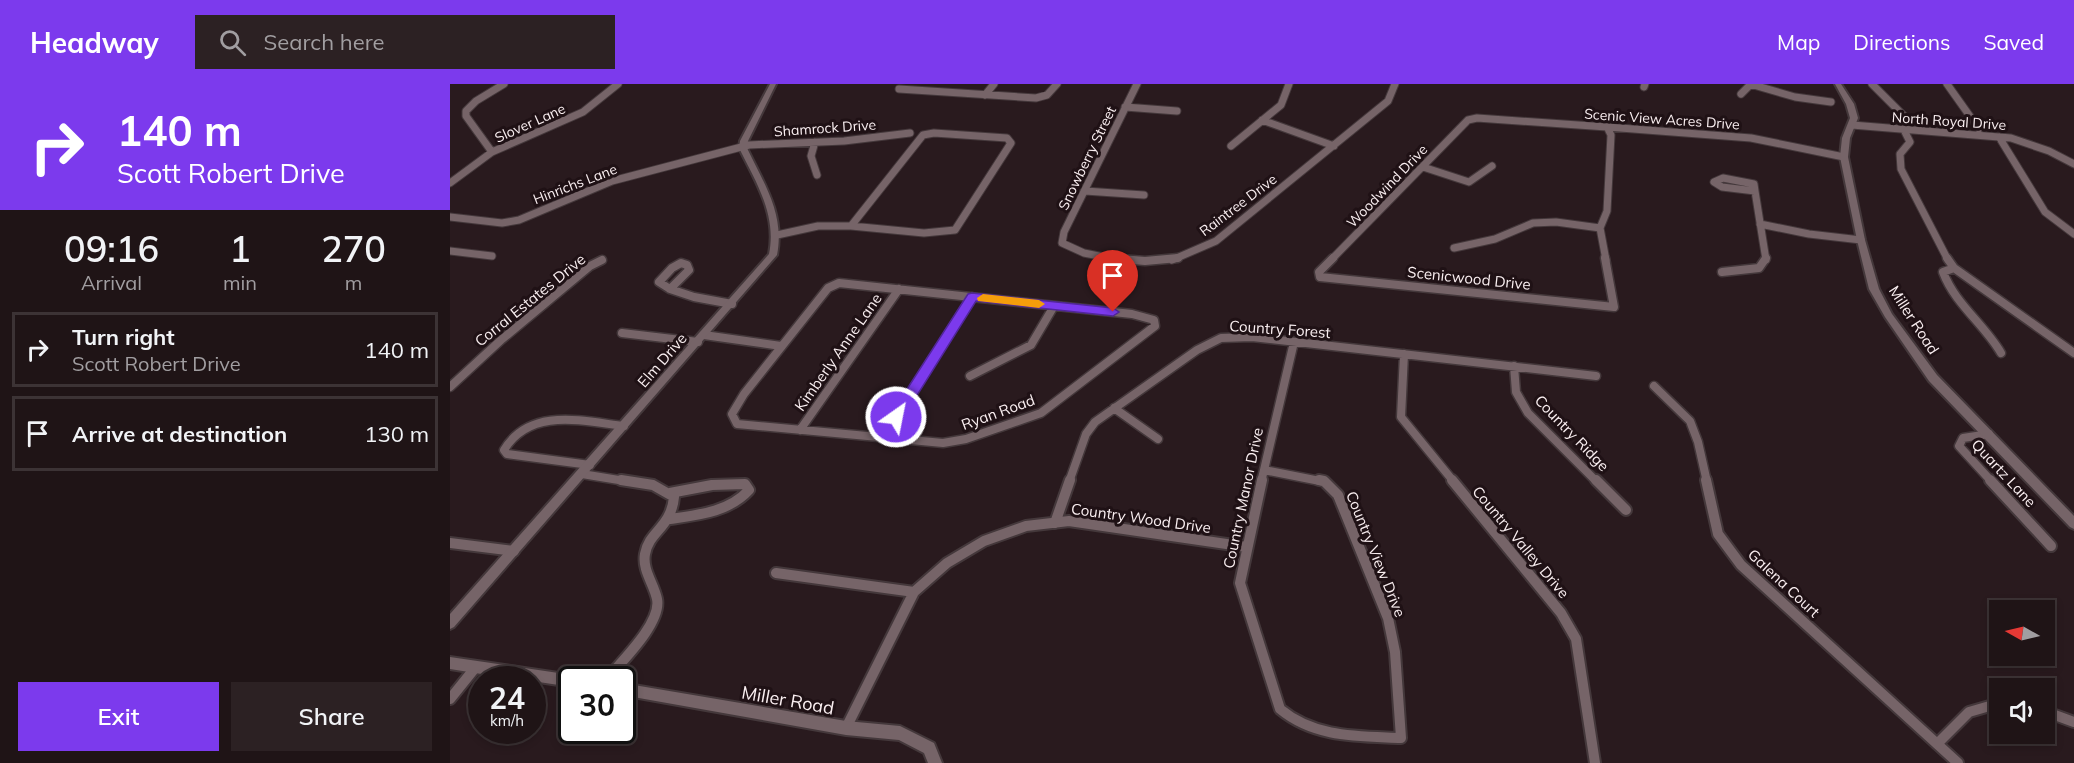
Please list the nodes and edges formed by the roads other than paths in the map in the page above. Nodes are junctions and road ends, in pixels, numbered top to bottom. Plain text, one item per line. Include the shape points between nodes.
1 (504, 84) edge
2 (618, 84) edge
3 (773, 84) edge
4 (933, 84) edge
5 (994, 84) edge
6 (1057, 84) edge
7 (1137, 84) edge
8 (1289, 84) edge
9 (1395, 84) edge
10 (1750, 84) edge
11 (1838, 84) edge
12 (1872, 84) edge
13 (1947, 84) edge
14 (899, 88) dead end
15 (927, 91) junction
16 (1741, 94) dead end
17 (985, 95) junction
18 (1831, 102) dead end
19 (1125, 107) junction
20 (1177, 111) dead end
21 (1904, 116) dead end
22 (1477, 118) joint
23 (1262, 120) junction
24 (1852, 125) junction
25 (1606, 126) junction
26 (1979, 129) dead end
27 (1904, 130) junction
28 (910, 133) dead end
29 (1999, 137) junction
30 (815, 142) junction
31 (1232, 146) dead end
32 (1334, 146) junction
33 (743, 148) junction
34 (492, 152) junction
35 (1844, 157) junction
36 (2074, 164) edge
37 (1492, 166) dead end
38 (1423, 167) junction
39 (817, 175) dead end
40 (450, 183) edge
41 (1085, 191) junction
42 (1755, 191) junction
43 (1144, 195) dead end
44 (450, 217) edge
45 (1760, 224) junction
46 (850, 227) junction
47 (1600, 228) junction
48 (2074, 234) edge
49 (777, 235) junction
50 (1861, 240) junction
51 (1062, 243) joint
52 (1454, 248) dead end
53 (450, 251) edge
54 (492, 256) dead end
55 (602, 260) dead end
56 (1954, 268) junction
57 (1722, 272) dead end
58 (1320, 276) joint
59 (670, 289) dead end
60 (899, 290) junction
61 (972, 297) junction
62 (732, 304) junction
63 (1054, 306) junction
64 (622, 333) dead end
65 (701, 338) junction
66 (1294, 342) junction
67 (781, 346) junction
68 (2001, 353) dead end
69 (2074, 353) edge
70 (1404, 354) junction
71 (1514, 366) junction
72 (970, 376) dead end
73 (1596, 376) dead end
74 (1654, 386) dead end
75 (450, 387) edge
76 (1114, 408) junction
77 (624, 426) junction
78 (800, 429) junction
79 (1989, 434) junction
80 (883, 437) junction
81 (1158, 440) dead end
82 (590, 465) junction
83 (1263, 470) junction
84 (582, 474) junction
85 (670, 493) junction
86 (1626, 510) dead end
87 (670, 519) junction
88 (1055, 523) junction
89 (2074, 525) edge
90 (450, 543) edge
91 (2051, 546) dead end
92 (1247, 547) junction
93 (514, 551) junction
94 (776, 573) dead end
95 (914, 592) junction
96 (450, 623) edge
97 (450, 663) edge
98 (468, 666) edge
99 (617, 666) edge
100 (468, 678) edge
101 (636, 691) edge
102 (450, 699) edge
103 (1989, 706) edge
104 (2055, 715) edge
105 (2074, 722) edge
106 (846, 728) junction
107 (1401, 738) joint
108 (1937, 744) junction
109 (936, 763) edge
110 (1595, 763) edge
111 (1958, 763) edge

1 - 34 street via 466,111
2 - 34 street, Slover Lane via 583,112
3 - 33 street
4 - 15 street
5 - 17 street
6 - 17 street via 1052,92 1035,98
7 - 19 street, Snowberry Street
8 - 23 street via 1281,105
9 - 32 street, Raintree Drive via 1388,101
10 - 16 street
10 - 18 street
11 - 24 street, Miller Road via 1850,104
12 - 21 street
13 - 26 street
14 - 15 street
15 - 17 street
19 - 20 street
19 - 41 street, Snowberry Street
22 - 25 street, Scenic View Acres Drive
22 - 38 street, Woodwind Drive via 1468,120
23 - 31 street
23 - 32 street
24 - 27 street, North Royal Drive
24 - 35 street, Miller Road
25 - 35 street, Scenic View Acres Drive via 1751,138
25 - 47 street via 1611,135 1607,211
27 - 29 street, North Royal Drive
27 - 56 street via 1910,142 1900,154 1901,169
28 - 30 street, Shamrock Drive
29 - 36 street, North Royal Drive via 2019,139
29 - 48 street via 2045,212
30 - 33 street, Shamrock Drive
30 - 39 street via 811,156
32 - 51 street, Raintree Drive via 1216,241 1187,256 1127,260 1084,255
33 - 44 street, Hinrichs Lane via 612,181 519,220
33 - 49 street via 766,195
34 - 40 street, Slover Lane
35 - 50 street, Miller Road
37 - 38 street via 1469,182
38 - 58 street, Woodwind Drive
41 - 43 street
41 - 51 street, Snowberry Street
42 - 42 street via 1754,184 1747,181 1714,182 1722,187
42 - 45 street
45 - 50 street
45 - 57 street via 1766,260 1759,268
46 - 46 street via 923,135 1007,138 1011,143 955,230 941,233
46 - 49 street via 832,225
47 - 52 street via 1533,223 1495,239
47 - 58 street, Scenicwood Drive via 1614,307
49 - 62 street, Elm Drive via 767,264
50 - 79 street, Miller Road via 1874,290 1888,315 1933,378
53 - 54 street
55 - 75 street, Corral Estates Drive via 524,321
56 - 68 street via 1943,272 1952,292 1995,339
56 - 69 street
59 - 62 street
60 - 61 street
60 - 67 street via 839,283 828,288
60 - 78 street, Kimberly Anne Lane
61 - 63 street
61 - 80 street
62 - 65 street, Elm Drive
63 - 72 street via 1031,345
63 - 80 street, Ryan Road via 1132,314 1154,320 1155,326 1041,413 943,443
64 - 65 street
65 - 67 street
65 - 77 street, Elm Drive
66 - 70 street, Country Forest
66 - 76 street, Country Forest via 1221,338 1197,350
66 - 83 street, Country Manor Drive
67 - 78 street, Ryan Road via 732,414 737,424
70 - 71 street, Country Forest
70 - 110 street, Country Valley Drive via 1401,417 1561,613 1576,639
71 - 73 street, Country Forest
71 - 86 street, Country Ridge via 1516,392 1528,413
74 - 108 street, Galena Court via 1690,422 1718,534 1741,565
76 - 81 street
76 - 88 street, Country Forest via 1086,434
77 - 82 street, Elm Drive
77 - 82 street via 540,421 512,438 504,450 507,454
78 - 80 street, Ryan Road
79 - 89 street, Miller Road
79 - 91 street, Quartz Lane via 1963,438 1959,447
82 - 84 street, Elm Drive
83 - 92 street, Country Manor Drive
83 - 107 street, Country View Drive via 1324,481 1338,495 1388,618 1395,652
84 - 85 street via 638,482
84 - 93 street, Elm Drive
85 - 87 street via 674,496
85 - 87 street via 725,484 745,484 749,490 740,500
87 - 99 street via 646,548 645,565 658,607
88 - 92 street, Country Wood Drive via 1069,521
88 - 95 street, Country Wood Drive via 1021,528 987,540 951,558
90 - 93 street
92 - 107 street, Country Manor Drive via 1240,583 1280,709 1310,728
93 - 96 street, Elm Drive
94 - 95 street
95 - 106 street, Country Wood Drive
97 - 98 street
100 - 102 street
101 - 106 street, Miller Road
103 - 108 street via 1969,712
104 - 105 street
106 - 109 street, Miller Road via 900,733 929,748
108 - 111 street, Galena Court

